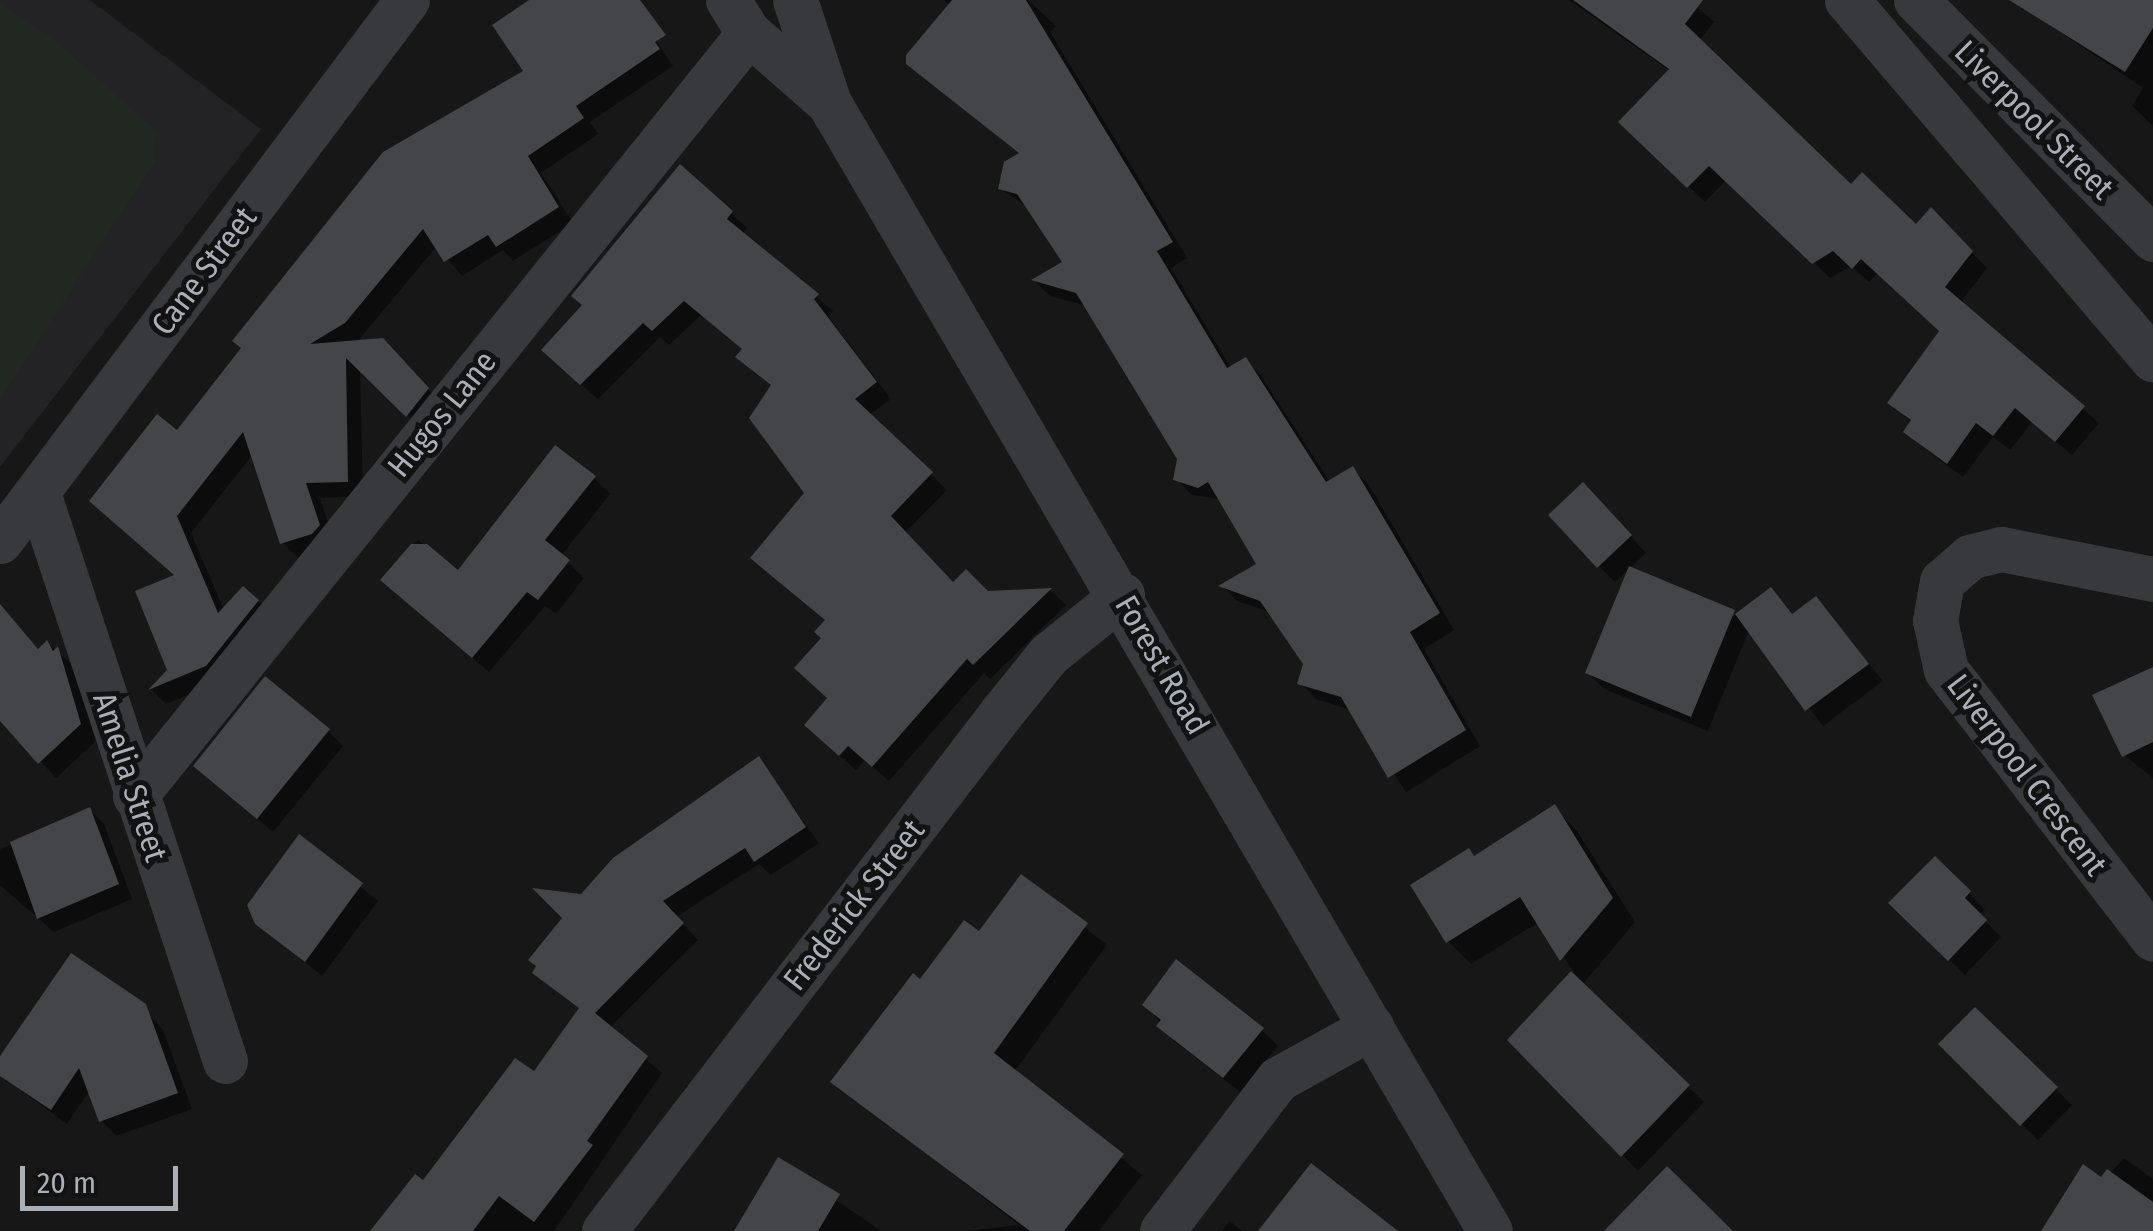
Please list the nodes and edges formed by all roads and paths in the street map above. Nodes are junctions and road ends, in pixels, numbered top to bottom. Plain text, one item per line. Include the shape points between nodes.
1 (407, 0) edge
2 (795, 0) edge
3 (1847, 0) edge
4 (1916, 0) edge
5 (738, 16) edge
6 (829, 103) junction
7 (2027, 204) junction
8 (2153, 239) edge
9 (2153, 322) edge
10 (2153, 359) edge
11 (38, 493) junction
12 (0, 540) edge
13 (2153, 579) edge
14 (1122, 595) junction
15 (135, 796) junction
16 (2153, 939) edge
17 (1372, 1028) junction
18 (225, 1060) dead end
19 (604, 1231) edge
20 (1162, 1231) edge
21 (1490, 1231) edge

1 - 11 street, Cane Street
2 - 6 street, Forest Road
3 - 7 street, Liverpool Street
4 - 8 street, Liverpool Street
5 - 6 street, Forest Road
5 - 15 street, Hugos Lane
6 - 14 street, Forest Road
7 - 9 street, Liverpool Street
7 - 10 street, Liverpool Street
11 - 12 street, Cane Street
11 - 15 street, Amelia Street
13 - 16 street, Liverpool Crescent via 2001,549 1970,558 1942,581 1935,620 1946,670
14 - 17 street, Forest Road
14 - 19 street, Frederick Street via 1050,654 1014,697
15 - 18 street, Amelia Street
17 - 20 street via 1278,1079
17 - 21 street, Forest Road

